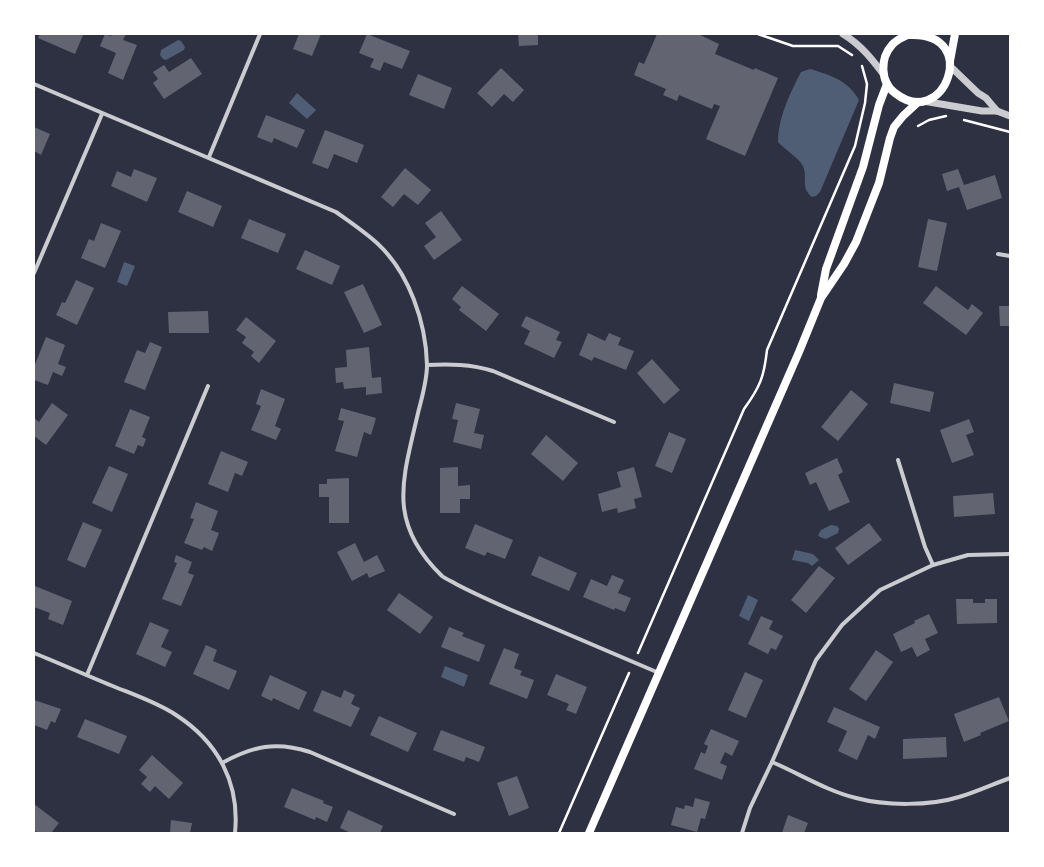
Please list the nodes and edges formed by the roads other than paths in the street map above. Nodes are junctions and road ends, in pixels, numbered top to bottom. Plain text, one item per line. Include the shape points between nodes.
1 (260, 34) edge
2 (843, 34) edge
3 (955, 34) edge
4 (906, 35) edge
5 (950, 65) junction
6 (884, 75) junction
7 (34, 84) edge
8 (887, 84) junction
9 (920, 101) junction
10 (997, 111) junction
11 (102, 114) junction
12 (1010, 116) edge
13 (209, 158) junction
14 (998, 254) dead end
15 (1010, 256) edge
16 (34, 273) edge
17 (821, 298) junction
18 (427, 365) junction
19 (208, 386) dead end
20 (614, 422) dead end
21 (898, 460) dead end
22 (1010, 554) edge
23 (933, 565) junction
24 (34, 653) edge
25 (659, 673) junction
26 (87, 675) junction
27 (772, 762) junction
28 (222, 763) junction
29 (1010, 778) edge
30 (454, 814) dead end
31 (235, 833) edge
32 (589, 833) edge
33 (742, 833) edge

1 - 13 street
2 - 6 street via 856,42
3 - 5 main road
4 - 5 main road via 920,34 940,43 947,52
4 - 6 main road via 887,51
5 - 9 main road via 950,75 943,89 937,95
5 - 10 street
6 - 8 main road
7 - 11 street
8 - 9 main road via 900,97 909,101
8 - 17 main road via 863,167 826,269
9 - 10 street
9 - 17 main road via 894,127 879,183 856,242
10 - 12 street
11 - 13 street
11 - 16 street
13 - 18 street via 336,212 379,245 401,273 417,306
14 - 15 street
17 - 25 main road
18 - 20 street via 479,366
18 - 25 street via 406,464 402,496 404,515 420,550 443,577 474,594
19 - 26 street
21 - 23 street
22 - 23 street via 968,555
23 - 27 street via 880,590 842,625 816,660
24 - 26 street
25 - 32 main road
26 - 28 street via 175,714 194,727 214,748
27 - 29 street via 835,791 884,803 928,804 958,798
27 - 33 street via 750,808
28 - 30 street via 245,751 262,746 295,747
28 - 31 street via 236,807

